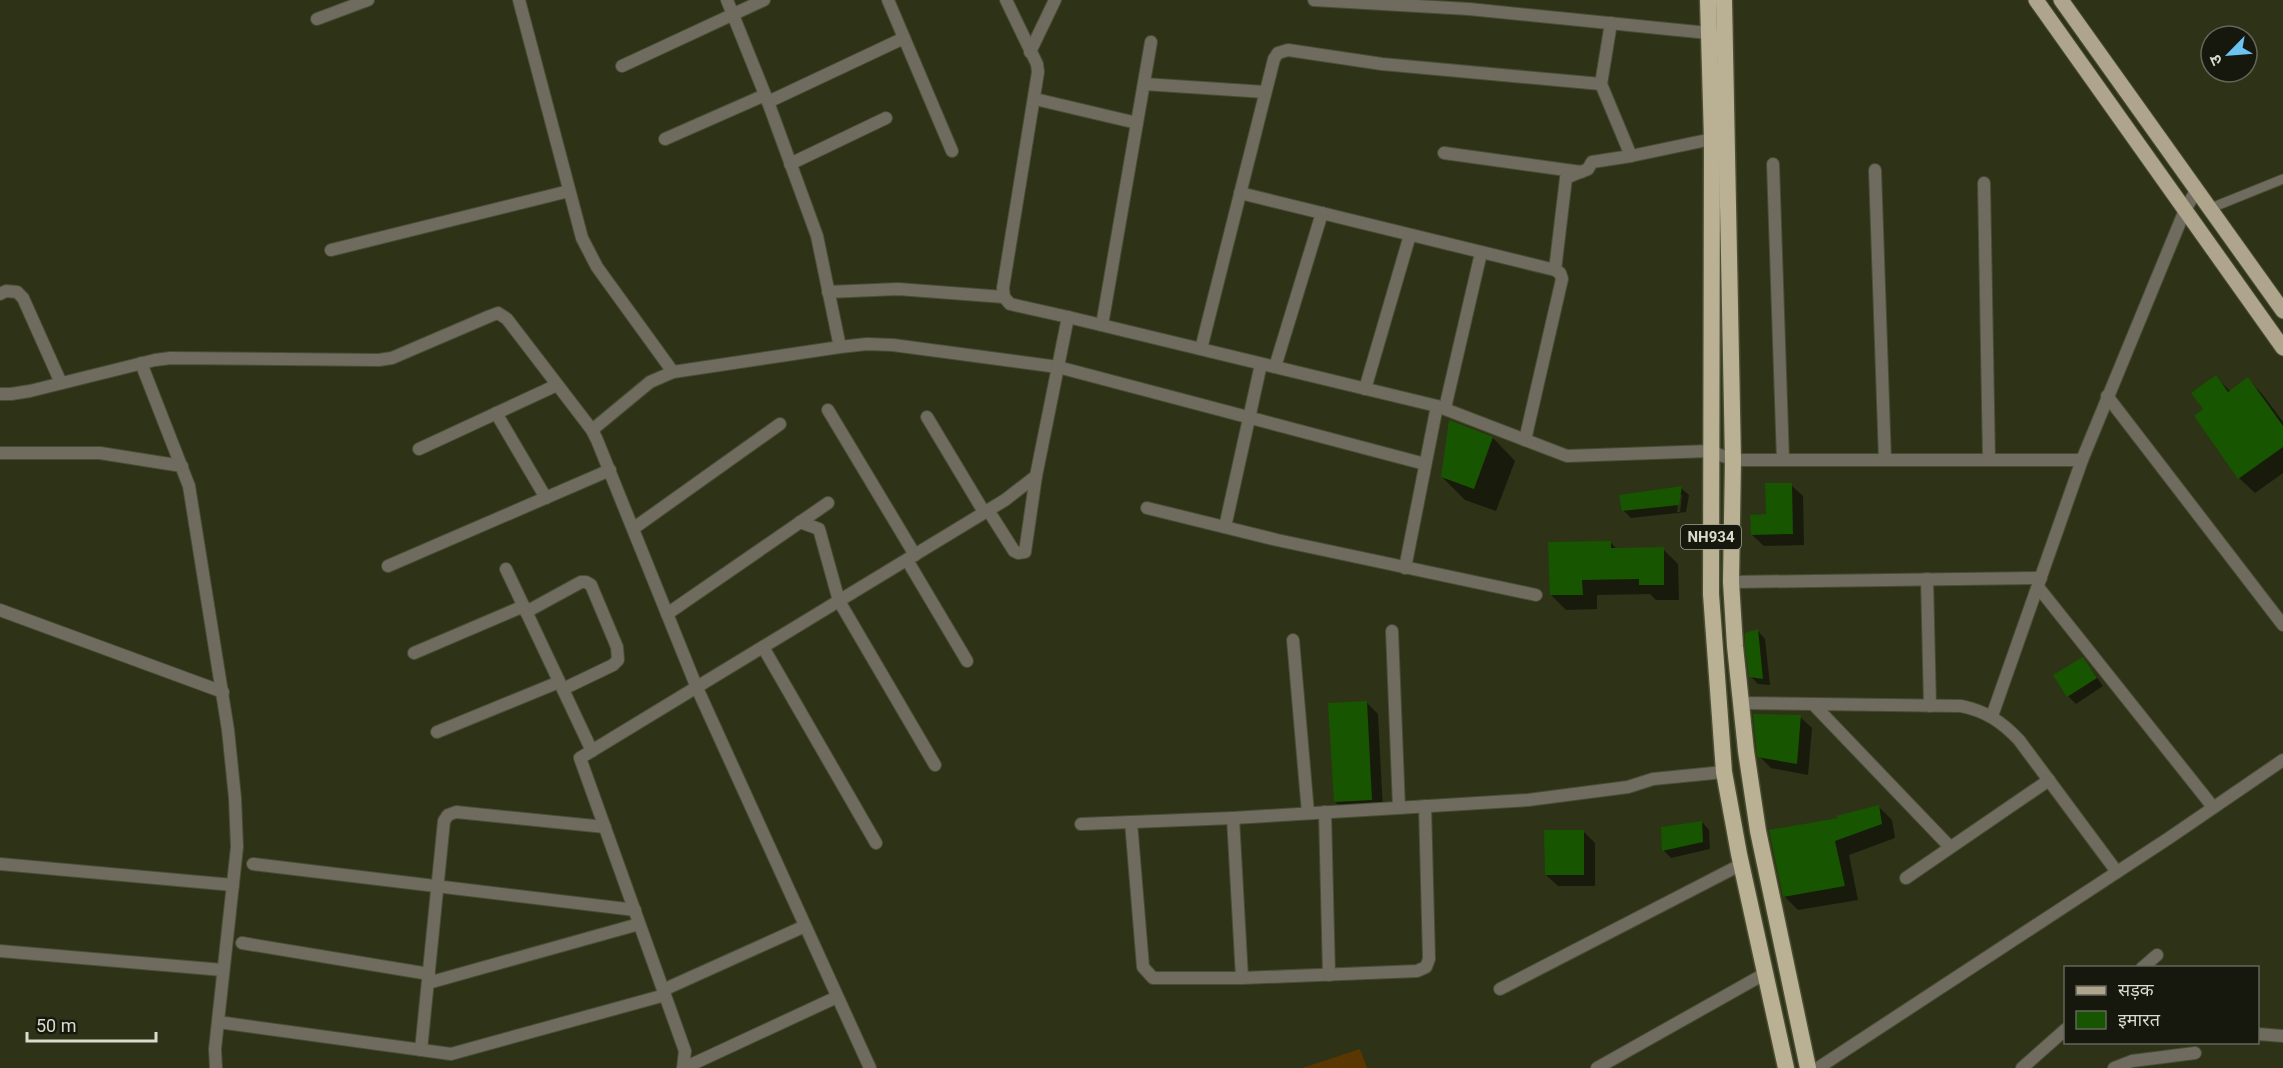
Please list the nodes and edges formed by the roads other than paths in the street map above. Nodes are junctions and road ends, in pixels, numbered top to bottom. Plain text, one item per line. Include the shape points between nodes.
1 (368, 0) edge
2 (519, 0) edge
3 (727, 0) edge
4 (764, 0) edge
5 (888, 0) edge
6 (1006, 0) edge
7 (1055, 0) edge
8 (1314, 0) edge
9 (1708, 0) edge
10 (1724, 0) edge
11 (2036, 0) edge
12 (2061, 0) edge
13 (733, 14) junction
14 (317, 19) dead end
15 (1611, 23) junction
16 (1708, 33) junction
17 (904, 38) junction
18 (1151, 42) dead end
19 (1030, 52) junction
20 (622, 66) dead end
21 (1144, 84) junction
22 (1601, 84) junction
23 (1265, 92) junction
24 (767, 99) junction
25 (1035, 99) junction
26 (886, 118) dead end
27 (1137, 123) junction
28 (665, 139) dead end
29 (1712, 139) junction
30 (952, 151) dead end
31 (1444, 153) dead end
32 (1631, 156) junction
33 (790, 164) junction
34 (1773, 164) dead end
35 (1875, 170) dead end
36 (1581, 172) junction
37 (2283, 179) edge
38 (1984, 183) dead end
39 (2197, 189) junction
40 (569, 192) junction
41 (1240, 193) junction
42 (2211, 208) junction
43 (2185, 210) junction
44 (1322, 213) junction
45 (1410, 236) junction
46 (331, 250) dead end
47 (1481, 253) junction
48 (1555, 270) junction
49 (828, 292) junction
50 (0, 294) edge
51 (1004, 297) junction
52 (2283, 311) edge
53 (1068, 317) junction
54 (1102, 325) junction
55 (840, 347) junction
56 (2283, 348) edge
57 (1201, 350) junction
58 (141, 363) junction
59 (1261, 364) junction
60 (1275, 367) junction
61 (1058, 368) junction
62 (673, 372) junction
63 (61, 383) junction
64 (557, 385) junction
65 (1365, 389) junction
66 (0, 394) edge
67 (2107, 396) junction
68 (1441, 407) junction
69 (828, 410) dead end
70 (496, 413) junction
71 (927, 417) dead end
72 (1249, 418) junction
73 (780, 424) dead end
74 (592, 430) junction
75 (1525, 440) junction
76 (418, 449) dead end
77 (1710, 451) junction
78 (0, 453) edge
79 (1733, 460) junction
80 (1783, 460) junction
81 (1885, 460) junction
82 (1989, 460) junction
83 (2082, 460) junction
84 (1425, 464) junction
85 (182, 466) junction
86 (610, 470) junction
87 (1036, 476) junction
88 (546, 498) junction
89 (828, 503) dead end
90 (1147, 508) dead end
91 (986, 511) junction
92 (800, 522) junction
93 (1225, 527) junction
94 (634, 528) junction
95 (911, 557) junction
96 (388, 566) dead end
97 (1405, 568) junction
98 (506, 569) dead end
99 (1927, 579) junction
100 (1731, 582) junction
101 (2039, 582) junction
102 (1536, 595) dead end
103 (839, 601) junction
104 (525, 609) junction
105 (0, 610) edge
106 (668, 614) junction
107 (2283, 626) edge
108 (1392, 632) dead end
109 (1293, 640) dead end
110 (764, 647) junction
111 (414, 653) dead end
112 (967, 661) dead end
113 (561, 685) junction
114 (697, 688) junction
115 (223, 692) junction
116 (1742, 703) junction
117 (1813, 704) junction
118 (1930, 706) junction
119 (1992, 716) junction
120 (437, 732) dead end
121 (592, 751) junction
122 (2283, 760) edge
123 (935, 765) dead end
124 (1724, 772) junction
125 (2049, 780) junction
126 (1425, 806) junction
127 (2213, 807) junction
128 (1400, 808) junction
129 (1325, 812) junction
130 (1308, 813) junction
131 (1233, 818) junction
132 (1131, 822) junction
133 (1081, 824) dead end
134 (605, 827) junction
135 (876, 843) dead end
136 (1950, 848) junction
137 (0, 864) edge
138 (253, 864) dead end
139 (1742, 864) junction
140 (2117, 872) junction
141 (1906, 878) dead end
142 (233, 885) junction
143 (438, 888) junction
144 (635, 910) junction
145 (639, 924) junction
146 (805, 926) junction
147 (242, 943) dead end
148 (0, 951) edge
149 (2157, 955) dead end
150 (2144, 966) edge
151 (223, 970) junction
152 (1766, 973) junction
153 (1329, 975) junction
154 (429, 978) junction
155 (1242, 978) junction
156 (1500, 989) dead end
157 (664, 992) junction
158 (837, 997) junction
159 (218, 1022) junction
160 (2064, 1031) edge
161 (2259, 1034) edge
162 (2283, 1036) edge
163 (420, 1050) junction
164 (2195, 1053) dead end
165 (216, 1068) edge
166 (684, 1068) edge
167 (870, 1068) edge
168 (1597, 1068) edge
169 (1786, 1068) edge
170 (1808, 1068) edge
171 (1818, 1068) edge
172 (2022, 1068) edge
173 (2114, 1068) edge

1 - 14 street
2 - 40 street
3 - 13 street
4 - 13 street
5 - 17 street
6 - 19 street
7 - 19 street
8 - 15 street
9 - 16 highway, NH934
10 - 79 highway, NH934
11 - 43 main road
12 - 39 main road
13 - 20 street
13 - 24 street
15 - 16 street
15 - 22 street
16 - 29 highway, NH934
17 - 24 street
17 - 30 street
18 - 21 street
19 - 25 street via 1038,72
21 - 23 street
21 - 27 street
22 - 23 street via 1288,50 1274,59
22 - 32 street
23 - 41 street
24 - 28 street
24 - 33 street
25 - 27 street
25 - 51 street
26 - 33 street
27 - 54 street
29 - 32 street
29 - 77 highway, NH934
31 - 36 street
32 - 36 street via 1592,162
33 - 49 street via 817,237
34 - 80 street
35 - 81 street
36 - 48 street via 1566,178
37 - 42 lane
38 - 82 street
39 - 42 main road
39 - 43 street
40 - 46 street
40 - 62 street via 582,238 597,267
41 - 44 street
41 - 57 street
42 - 52 main road
43 - 56 main road
43 - 67 street
44 - 45 street
44 - 60 street
45 - 47 street
45 - 65 street
47 - 48 street
47 - 68 street
48 - 75 street via 1562,279
49 - 51 street via 898,289
49 - 55 street
50 - 63 street via 17,292 23,298
51 - 53 street via 1010,304
53 - 54 street
53 - 61 street
54 - 57 street
55 - 61 street via 893,345
55 - 62 street
57 - 59 street
58 - 63 street
58 - 64 street via 171,358 379,360 405,354 498,313 507,319
58 - 85 street
59 - 60 street
59 - 72 street
60 - 65 street
61 - 72 street
61 - 87 street
62 - 74 street via 650,382
63 - 66 street
64 - 70 street
64 - 74 street
65 - 68 street
67 - 83 street
67 - 107 street
68 - 75 street
68 - 84 street
69 - 95 street
70 - 76 street
70 - 88 street
71 - 91 street
72 - 84 street
72 - 93 street
73 - 94 street
74 - 86 street
75 - 77 street via 1567,456
77 - 79 street
77 - 124 highway, NH934 via 1711,594
78 - 85 street via 100,453
79 - 80 street
79 - 100 highway, NH934
80 - 81 street
81 - 82 street
82 - 83 street
83 - 101 street
84 - 97 street
85 - 115 street via 195,508
86 - 88 street
86 - 94 street
87 - 91 street
87 - 91 street via 1024,552 1014,551
88 - 96 street
89 - 92 street
90 - 93 street
91 - 95 street
92 - 103 street via 819,529
92 - 106 street
93 - 97 street
94 - 106 street
95 - 103 street
95 - 112 street
97 - 102 street
98 - 104 street
99 - 100 street
99 - 101 street
99 - 118 street
100 - 116 highway, NH934
101 - 119 street
101 - 127 street
103 - 110 street
103 - 123 street
104 - 111 street
104 - 113 street
104 - 113 street via 581,582 591,585 618,660
105 - 115 street
106 - 114 street
108 - 128 street
109 - 130 street
110 - 114 street
110 - 135 street
113 - 120 street
113 - 121 street
114 - 121 street
114 - 146 street
115 - 142 street via 235,798 237,847
116 - 117 street
116 - 170 highway, NH934 via 1758,831
117 - 118 street
117 - 136 street
118 - 119 street via 1961,706
119 - 125 street via 2019,740
121 - 134 street via 580,758
122 - 127 street
124 - 126 street via 1653,779 1628,787 1528,800
124 - 139 highway, NH934
125 - 136 street
125 - 140 street
126 - 128 street
126 - 153 street via 1430,959 1426,967 1417,971
127 - 140 street
128 - 129 street
129 - 130 street
129 - 153 street
130 - 131 street
131 - 132 street
131 - 155 street
132 - 133 street
132 - 155 street via 1143,967 1154,978
134 - 143 street via 456,812 444,821
134 - 144 street
136 - 141 street
137 - 142 street
138 - 143 street
139 - 152 highway, NH934
139 - 156 street
140 - 171 street
142 - 151 street
143 - 144 street
143 - 154 street
144 - 145 street
145 - 154 street
145 - 157 street
146 - 157 street
146 - 158 street
147 - 154 street
148 - 151 street
149 - 150 street
151 - 159 street
152 - 168 street
152 - 169 highway, NH934
153 - 155 street
154 - 163 street
157 - 163 street via 462,1052
157 - 166 street via 685,1051
158 - 166 street
158 - 167 street
159 - 163 street
159 - 165 street
160 - 172 street
161 - 162 street
164 - 173 street via 2138,1060

